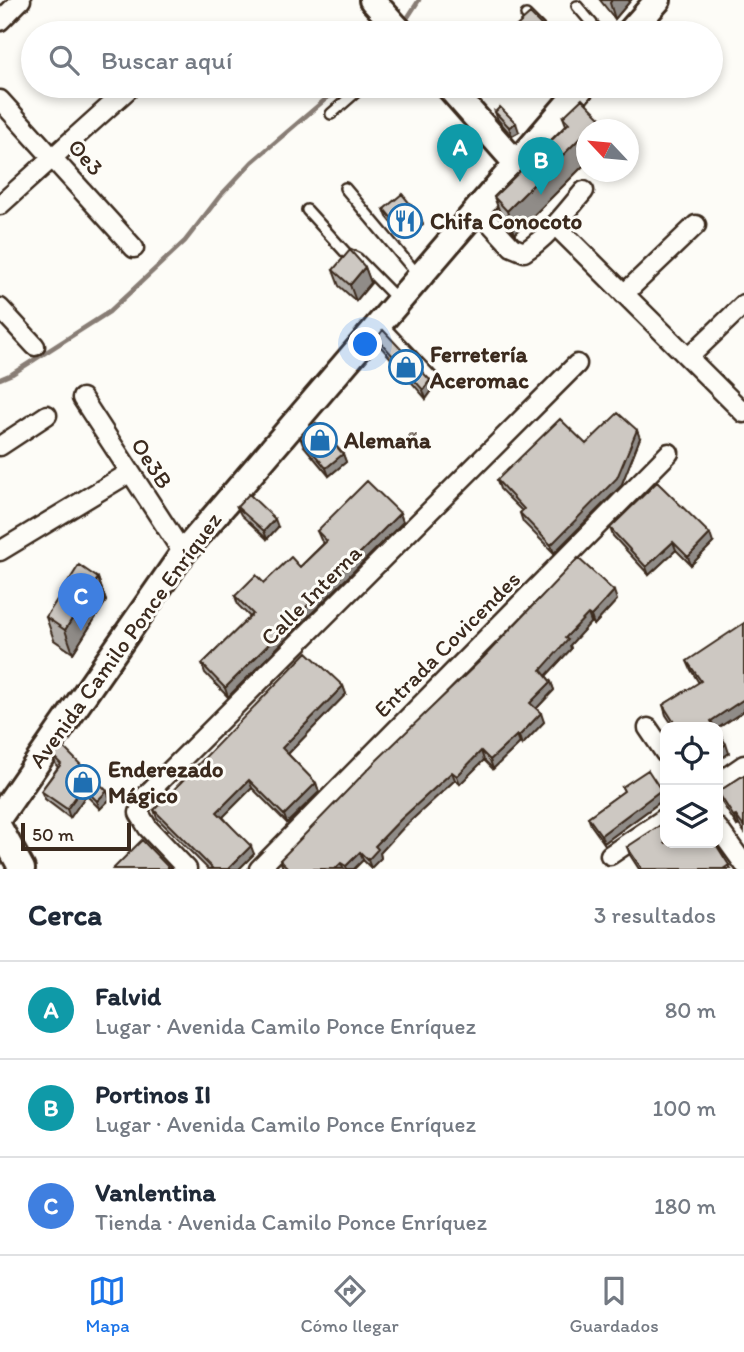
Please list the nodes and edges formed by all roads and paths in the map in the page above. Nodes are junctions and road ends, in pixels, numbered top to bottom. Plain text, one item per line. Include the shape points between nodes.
1 (22, 0) edge
2 (372, 0) edge
3 (658, 0) edge
4 (577, 6) dead end
5 (526, 15) edge
6 (0, 21) edge
7 (391, 21) edge
8 (532, 21) edge
9 (590, 21) edge
10 (640, 21) edge
11 (118, 98) edge
12 (349, 98) edge
13 (459, 98) edge
14 (573, 98) edge
15 (0, 100) edge
16 (331, 114) dead end
17 (53, 156) junction
18 (516, 163) junction
19 (345, 188) dead end
20 (584, 191) dead end
21 (0, 205) edge
22 (477, 209) junction
23 (307, 210) dead end
24 (555, 225) junction
25 (696, 225) dead end
26 (134, 248) dead end
27 (419, 276) junction
28 (624, 295) junction
29 (398, 300) junction
30 (744, 304) edge
31 (0, 308) edge
32 (380, 321) junction
33 (36, 346) dead end
34 (689, 358) junction
35 (578, 364) dead end
36 (434, 379) dead end
37 (82, 398) dead end
38 (744, 412) edge
39 (47, 415) dead end
40 (0, 446) edge
41 (669, 453) dead end
42 (129, 473) junction
43 (0, 551) edge
44 (183, 553) junction
45 (648, 728) dead end
46 (660, 746) edge
47 (744, 765) edge
48 (723, 780) edge
49 (0, 816) edge
50 (660, 821) edge
51 (0, 829) edge
52 (723, 835) edge
53 (610, 855) dead end
54 (744, 864) edge
55 (22, 869) edge
56 (187, 869) edge
57 (259, 869) edge

1 - 6 street
2 - 7 main road
3 - 10 main road
4 - 9 lane
5 - 8 lane
11 - 17 street
12 - 16 lane
13 - 18 main road
14 - 18 main road, Avenida Camilo Ponce Enríquez
15 - 17 street, Oe3
17 - 21 street
17 - 26 street, Oe3
18 - 22 main road, Avenida Camilo Ponce Enríquez
19 - 27 lane
20 - 24 street
22 - 24 street via 512,247 524,252
22 - 27 main road, Avenida Camilo Ponce Enríquez
23 - 29 lane
24 - 28 street
25 - 28 street
27 - 29 main road, Avenida Camilo Ponce Enríquez
28 - 34 street
29 - 32 main road, Avenida Camilo Ponce Enríquez
30 - 34 street
31 - 33 street
32 - 36 lane
32 - 44 main road, Avenida Camilo Ponce Enríquez
34 - 38 street
35 - 56 street, Calle Interna via 144,797 139,813
37 - 42 street, Oe3B
39 - 40 street
41 - 57 street, Entrada Covicendes
42 - 43 street
42 - 44 street, Oe3B
44 - 49 main road, Avenida Camilo Ponce Enríquez
45 - 46 street
47 - 48 street
50 - 53 street
51 - 55 main road
52 - 54 street

